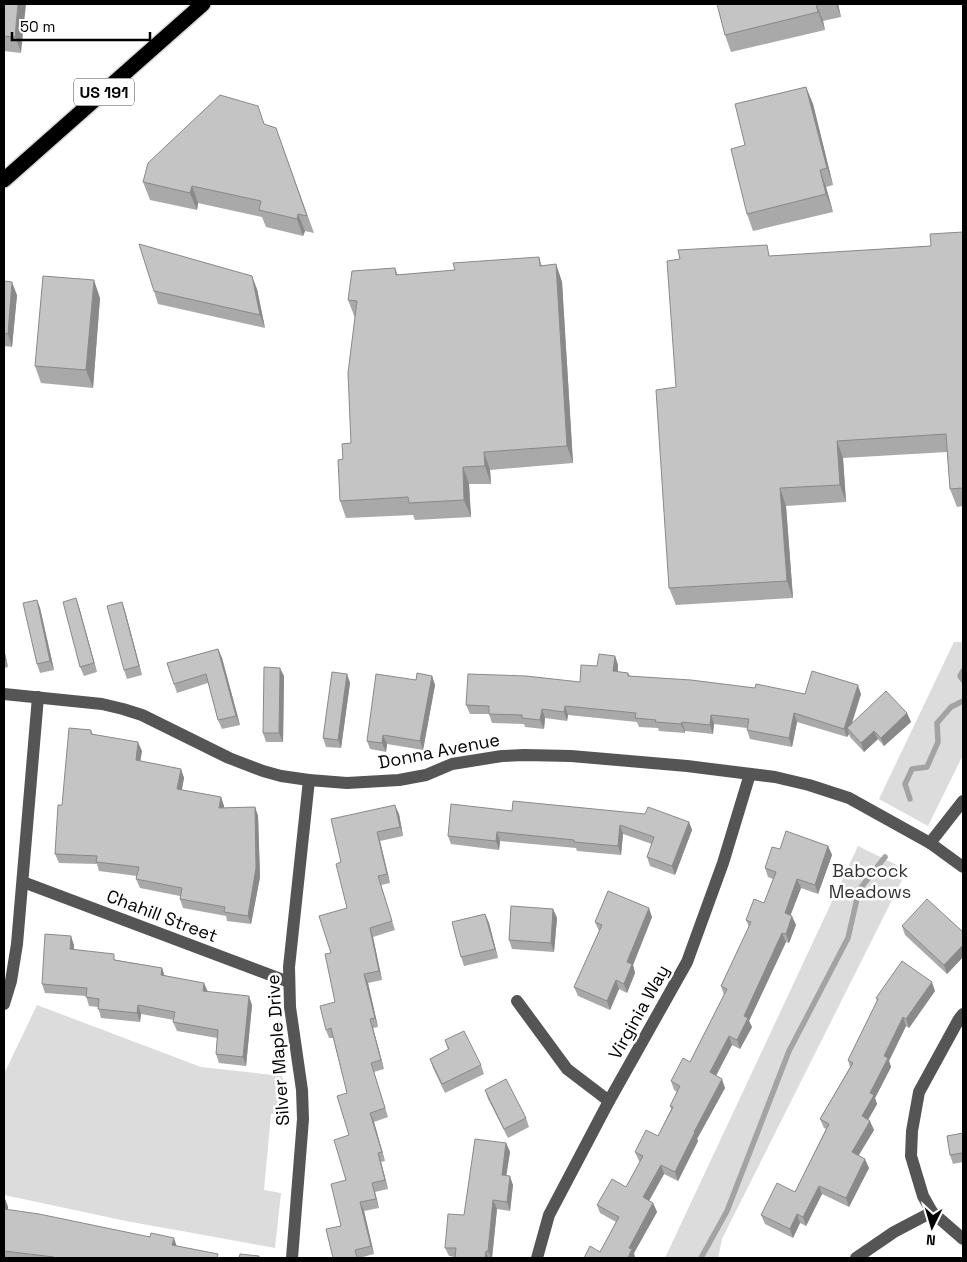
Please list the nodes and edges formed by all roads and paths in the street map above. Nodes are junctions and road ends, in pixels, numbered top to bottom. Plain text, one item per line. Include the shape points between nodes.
1 (203, 4) edge
2 (4, 180) edge
3 (4, 694) edge
4 (38, 697) junction
5 (750, 774) junction
6 (309, 780) junction
7 (963, 801) edge
8 (930, 843) junction
9 (963, 867) edge
10 (22, 882) junction
11 (289, 982) junction
12 (517, 1000) dead end
13 (4, 1004) edge
14 (963, 1014) edge
15 (609, 1101) junction
16 (932, 1212) junction
17 (963, 1239) edge
18 (292, 1258) edge
19 (537, 1258) edge
20 (856, 1258) edge

1 - 2 highway, US 191
3 - 4 street, Donna Avenue
4 - 6 street, Donna Avenue via 123,709 142,715 229,758 281,776
4 - 10 street
5 - 6 street, Donna Avenue via 571,756 524,755 452,764 426,775 399,780 347,783
5 - 8 street, Donna Avenue via 810,785 850,798
5 - 15 street, Virginia Way via 723,863 687,962
6 - 11 street, Silver Maple Drive
7 - 8 street
8 - 9 street, Donna Avenue
10 - 11 street, Chahill Street
10 - 13 street via 17,944
11 - 18 street, Silver Maple Drive via 303,1119
12 - 15 street via 568,1070
14 - 16 street via 919,1092 912,1131 911,1156 923,1196
15 - 19 street, Virginia Way via 549,1215
16 - 17 street
16 - 20 street via 894,1232

